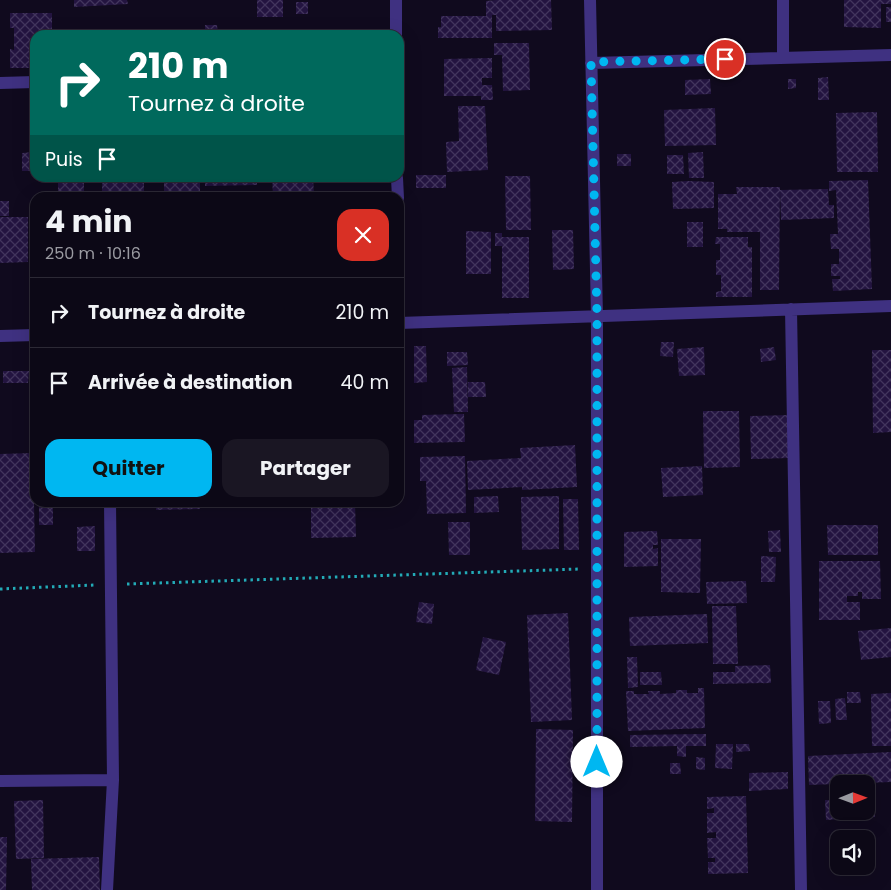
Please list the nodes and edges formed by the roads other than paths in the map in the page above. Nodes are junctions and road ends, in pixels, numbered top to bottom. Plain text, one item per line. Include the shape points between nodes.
1 (396, 0) edge
2 (590, 0) edge
3 (783, 0) edge
4 (396, 30) edge
5 (891, 55) edge
6 (783, 58) junction
7 (591, 62) junction
8 (30, 82) edge
9 (0, 83) edge
10 (891, 306) edge
11 (791, 309) junction
12 (597, 316) junction
13 (404, 322) edge
14 (30, 335) edge
15 (0, 336) edge
16 (110, 507) edge
17 (113, 780) junction
18 (0, 781) edge
19 (107, 890) edge
20 (597, 890) edge
21 (801, 890) edge

1 - 4 street
2 - 7 street
3 - 6 street
5 - 6 street
6 - 7 street
7 - 12 street
8 - 9 street
10 - 11 street
11 - 12 street
11 - 21 street
12 - 13 street
12 - 20 street
14 - 15 street
16 - 17 street
17 - 18 street
17 - 19 street

